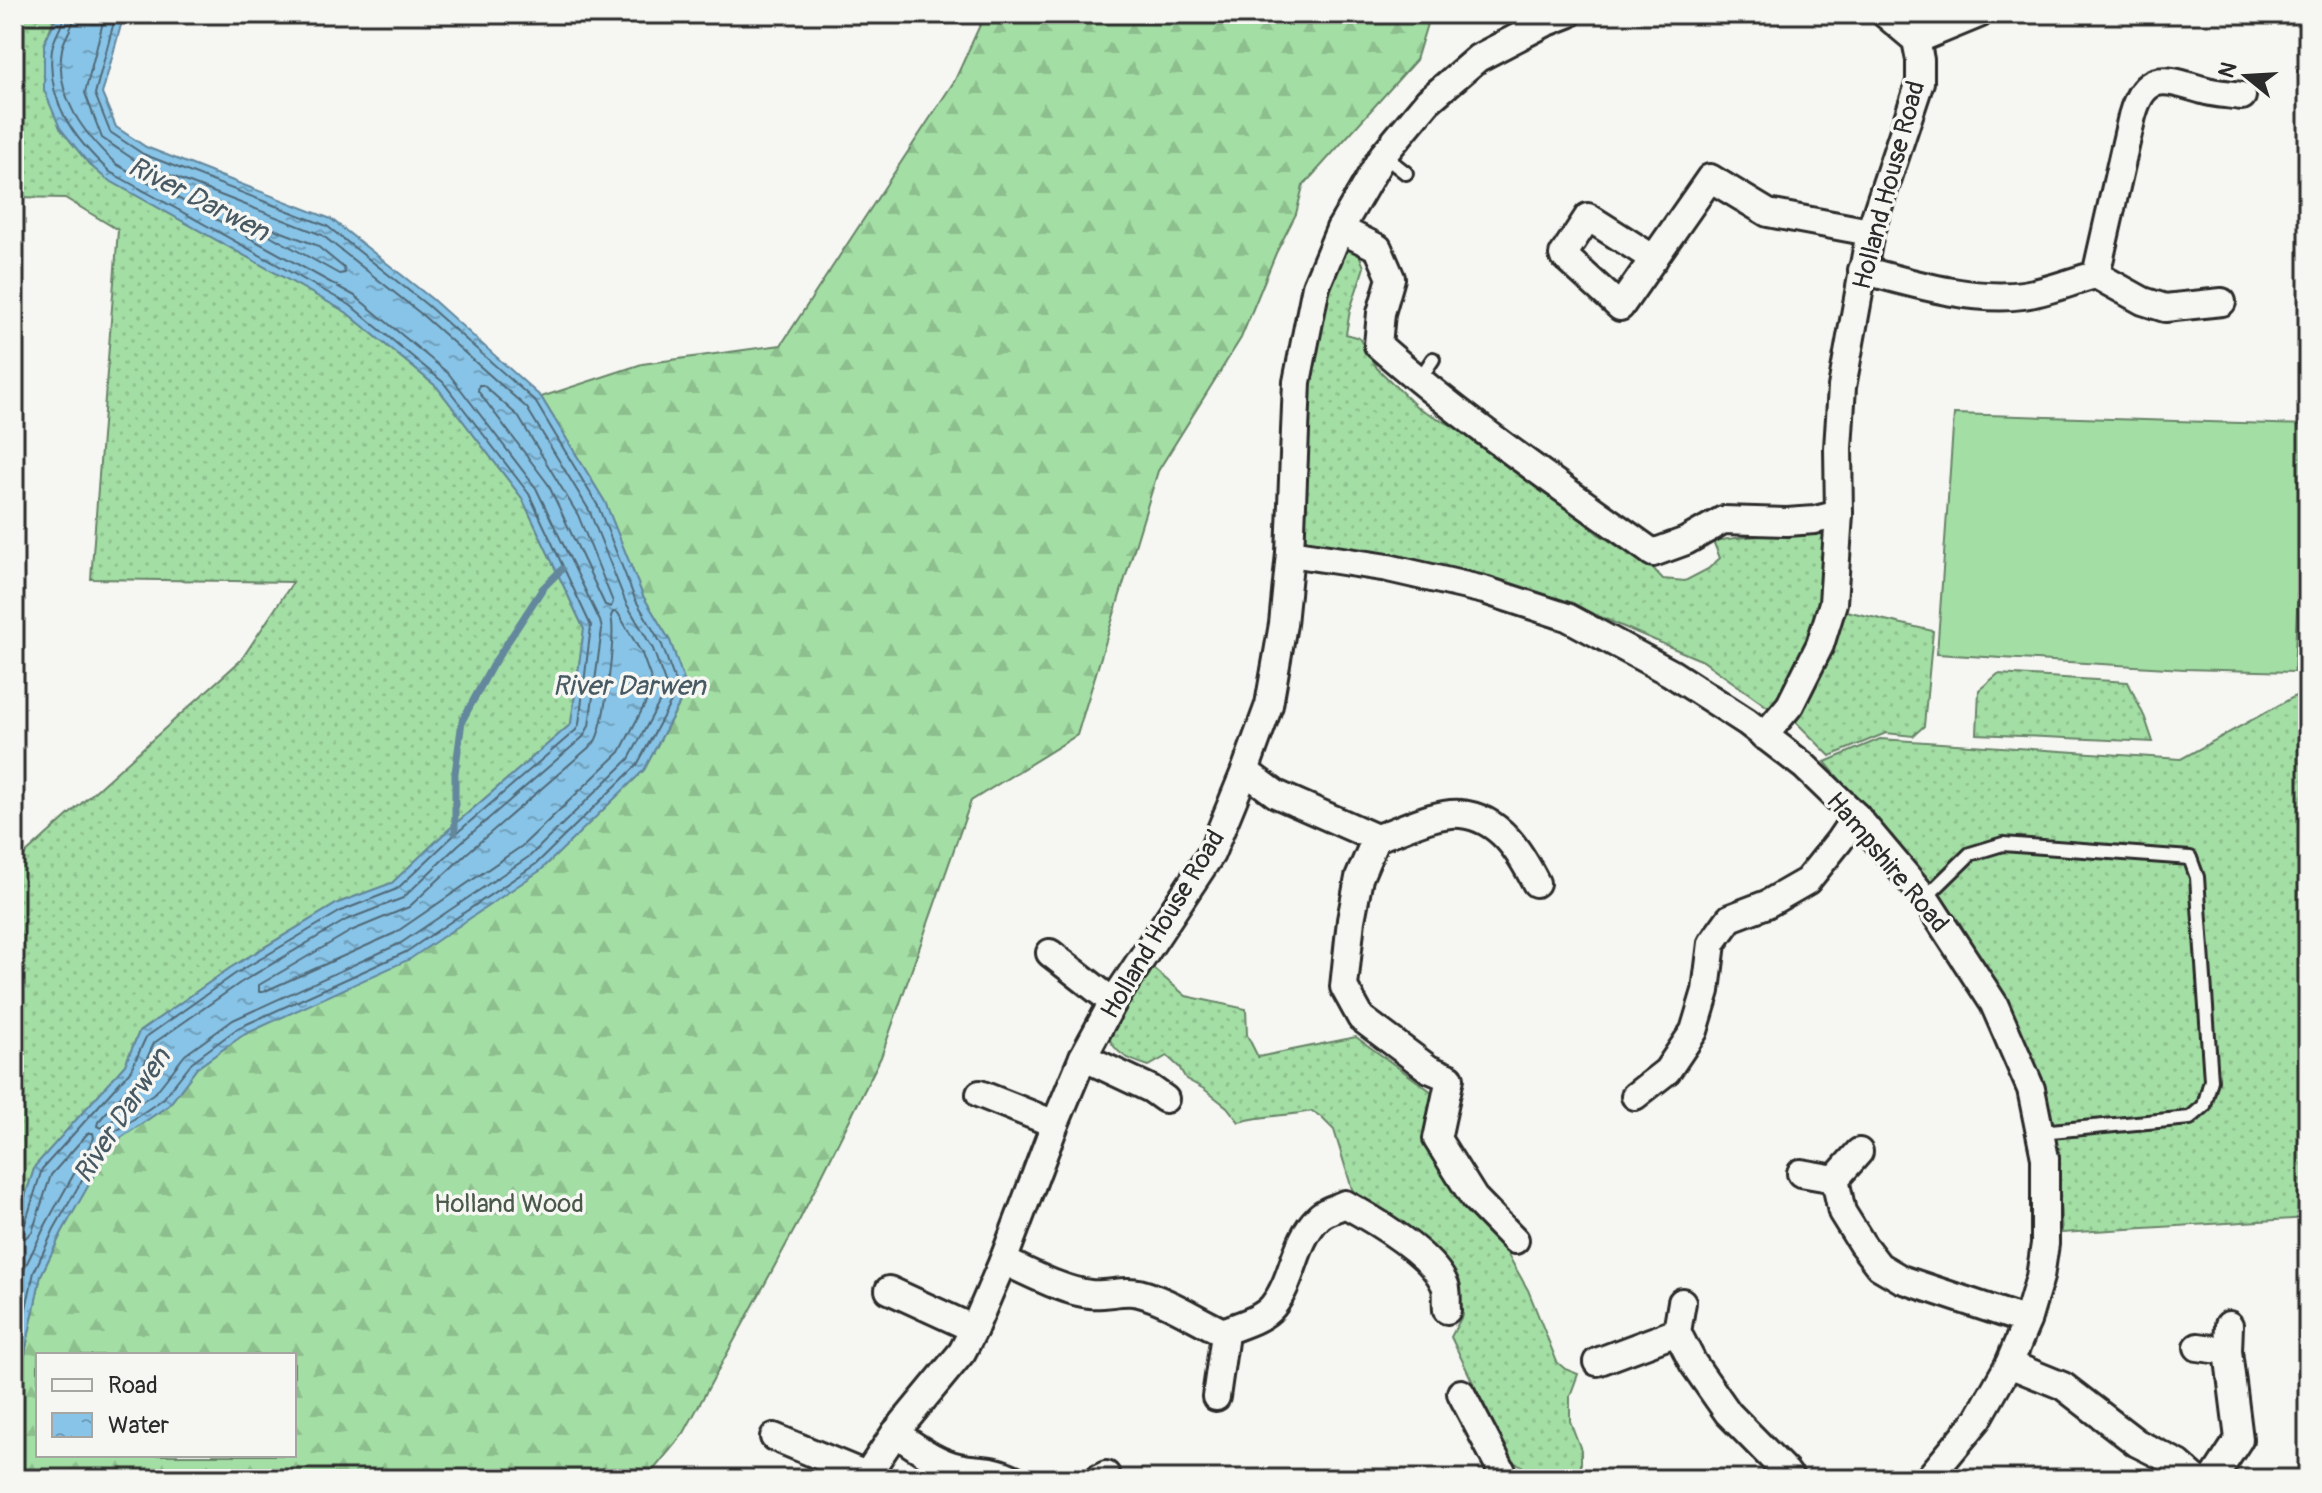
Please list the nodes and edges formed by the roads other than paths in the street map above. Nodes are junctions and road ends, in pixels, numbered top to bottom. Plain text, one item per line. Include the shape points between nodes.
1 (1568, 14) edge
2 (1885, 14) edge
3 (1979, 14) edge
4 (1916, 40) junction
5 (2242, 96) dead end
6 (1383, 155) junction
7 (1406, 173) dead end
8 (1340, 229) junction
9 (1870, 232) junction
10 (1654, 259) dead end
11 (1862, 270) junction
12 (2096, 275) junction
13 (2222, 302) dead end
14 (1839, 514) junction
15 (1290, 553) junction
16 (1764, 736) junction
17 (1245, 771) junction
18 (1856, 816) junction
19 (1376, 838) junction
20 (1536, 883) dead end
21 (1925, 898) junction
22 (1050, 953) dead end
23 (1113, 1002) junction
24 (1083, 1057) junction
25 (980, 1094) dead end
26 (1635, 1096) dead end
27 (1165, 1099) dead end
28 (1055, 1124) junction
29 (2040, 1132) junction
30 (1859, 1152) dead end
31 (1801, 1173) dead end
32 (1835, 1179) junction
33 (1515, 1240) dead end
34 (1003, 1261) junction
35 (889, 1290) dead end
36 (1682, 1302) dead end
37 (1447, 1310) dead end
38 (2027, 1321) junction
39 (2229, 1325) dead end
40 (974, 1329) junction
41 (1223, 1332) junction
42 (1677, 1332) junction
43 (2198, 1347) dead end
44 (2228, 1351) junction
45 (1597, 1362) dead end
46 (2009, 1364) junction
47 (1461, 1393) dead end
48 (1216, 1397) dead end
49 (895, 1433) junction
50 (774, 1437) dead end
51 (865, 1477) edge
52 (1933, 1478) edge
53 (1014, 1479) edge
54 (1506, 1479) edge
55 (1791, 1479) edge
56 (2196, 1479) edge
57 (2213, 1479) edge

1 - 6 street, Holland House Road via 1478,58 1428,101
2 - 4 street
3 - 4 street
4 - 9 street, Holland House Road via 1920,82
5 - 12 street via 2173,80 2156,82 2142,92
6 - 7 lane
6 - 8 street, Holland House Road
8 - 14 street via 1378,248 1391,278 1378,345 1426,370 1514,453 1653,553 1723,520 1787,522
8 - 15 street, Holland House Road via 1316,286 1297,382
9 - 10 street via 1768,213 1710,178
9 - 11 street, Holland House Road
11 - 12 street via 1975,295 2023,295
11 - 14 street, Holland House Road via 1842,387
12 - 13 street via 2165,308
14 - 16 street, Holland House Road via 1836,591 1827,626 1790,705
15 - 16 street, Hampshire Road via 1484,590 1567,617 1671,673
15 - 17 street, Holland House Road via 1269,705
16 - 18 street, Hampshire Road
17 - 19 street via 1276,794
17 - 23 street, Holland House Road via 1211,854
18 - 21 street, Hampshire Road
18 - 26 street via 1807,881 1730,918 1712,943 1694,1031 1667,1071
19 - 20 street via 1441,816 1483,820 1504,833
19 - 33 street via 1359,878 1344,987 1361,1018 1429,1069 1450,1078 1437,1139 1474,1198
21 - 29 street, Hampshire Road via 1994,1004 2031,1089
21 - 29 lane via 1970,854 2003,844 2190,858 2197,877 2211,1080 2204,1106 2190,1118
22 - 23 street
23 - 24 street, Holland House Road
24 - 27 street
24 - 28 street, Holland House Road
25 - 28 street
28 - 34 street, Holland House Road
29 - 38 street, Hampshire Road via 2045,1244
30 - 32 street
31 - 32 street
32 - 38 street via 1842,1212 1879,1266 1901,1279
34 - 40 street, Holland House Road
34 - 41 street via 1086,1294 1133,1292 1155,1297
35 - 40 street
36 - 42 street
37 - 41 street via 1446,1286 1427,1259 1345,1204 1319,1216 1272,1309
38 - 46 street, Hampshire Road
39 - 44 street
40 - 49 street, Holland House Road via 962,1352
41 - 48 street
42 - 45 street
42 - 55 street via 1728,1413
43 - 44 street
44 - 57 street via 2239,1439
46 - 52 street, Hampshire Road via 1978,1419
46 - 56 street via 2063,1386 2137,1443
47 - 54 street
49 - 51 street, Holland House Road
49 - 53 street via 942,1462 999,1471
50 - 51 street

